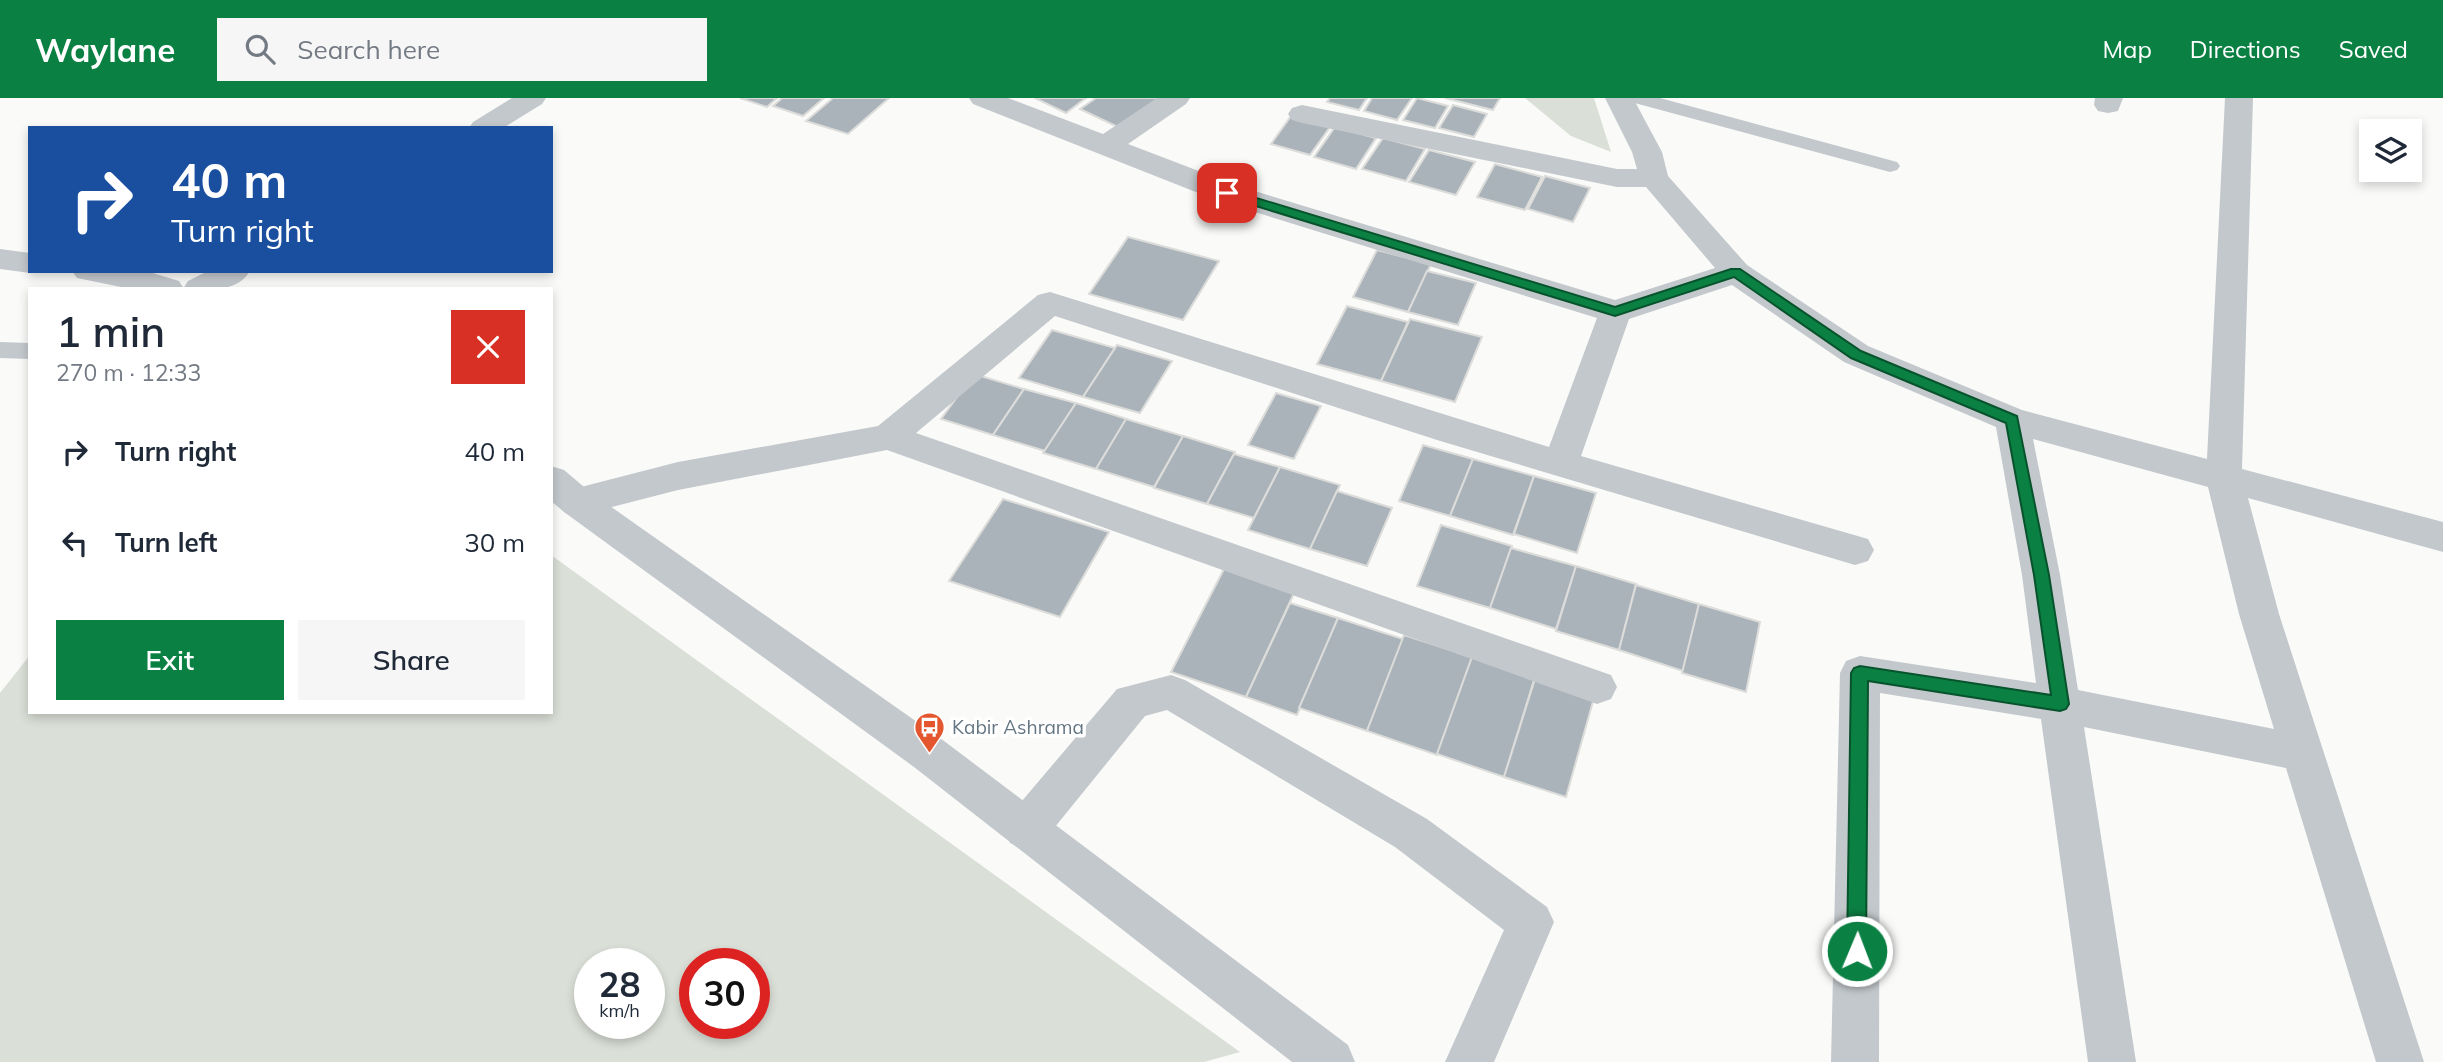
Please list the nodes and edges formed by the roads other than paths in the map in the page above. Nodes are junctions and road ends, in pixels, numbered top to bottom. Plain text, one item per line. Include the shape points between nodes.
1 (532, 98) edge
2 (1175, 98) edge
3 (1619, 98) edge
4 (1639, 98) edge
5 (2239, 98) edge
6 (996, 100) edge
7 (1302, 114) dead end
8 (486, 126) edge
9 (1105, 146) junction
10 (1890, 166) dead end
11 (1654, 178) junction
12 (0, 259) edge
13 (28, 263) edge
14 (1736, 272) junction
15 (102, 273) edge
16 (230, 273) edge
17 (161, 287) edge
18 (204, 287) edge
19 (1615, 312) junction
20 (0, 350) edge
21 (28, 351) edge
22 (2012, 420) junction
23 (888, 437) junction
24 (1560, 465) junction
25 (2224, 478) junction
26 (564, 491) edge
27 (2443, 537) edge
28 (1855, 550) dead end
29 (1597, 687) dead end
30 (2060, 704) junction
31 (2302, 754) junction
32 (1026, 829) junction
33 (1331, 1062) edge
34 (1469, 1062) edge
35 (1855, 1062) edge
36 (2112, 1062) edge
37 (2400, 1062) edge

1 - 8 street
2 - 9 street
3 - 11 street via 1647,152
4 - 10 lane
5 - 25 street
6 - 9 street
7 - 11 street via 1616,178
9 - 19 street via 1227,193
11 - 14 street
12 - 13 street
14 - 19 street
14 - 22 street via 1856,354
15 - 17 street
16 - 18 street
19 - 24 street
20 - 21 lane
22 - 25 street
22 - 30 street via 2042,575
23 - 24 street via 1050,303
23 - 26 street via 678,476
23 - 29 street
24 - 28 street
25 - 27 street
25 - 31 street
26 - 32 street
30 - 31 street
30 - 35 street via 1860,673
30 - 36 street
31 - 37 street
32 - 33 street
32 - 34 street via 1132,701 1171,692 1411,833 1531,922

